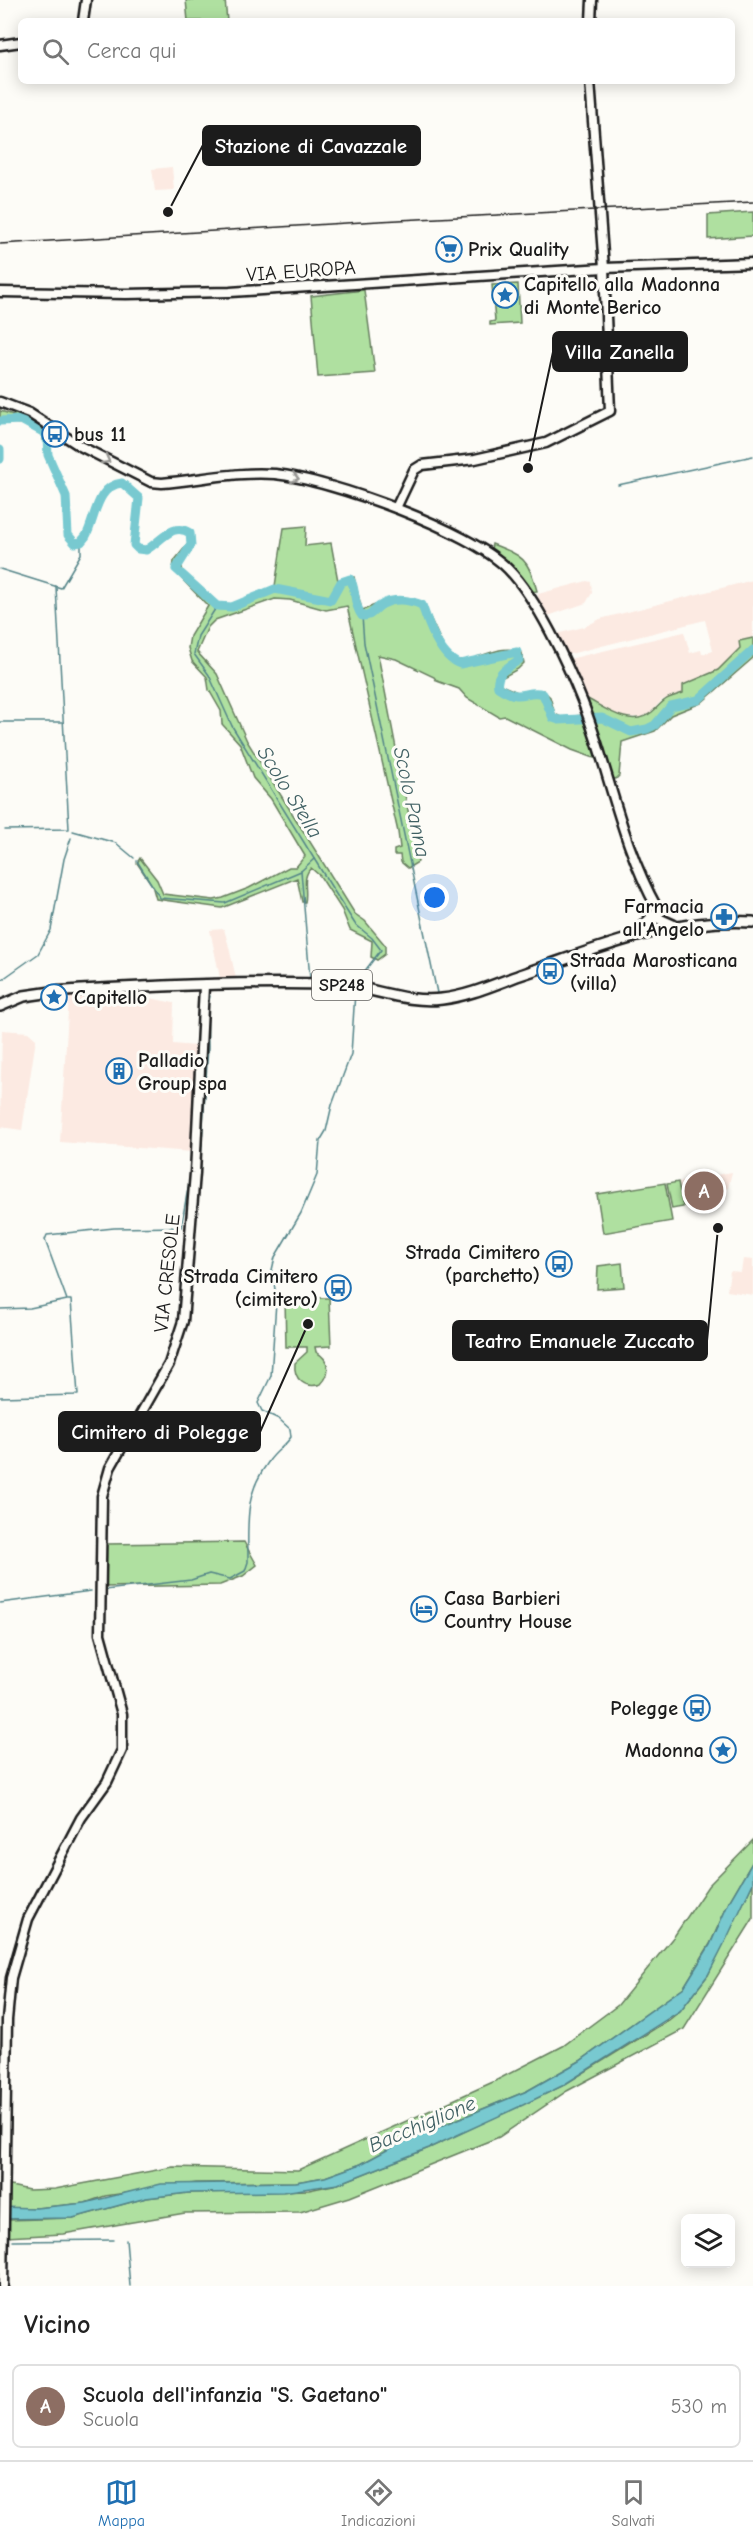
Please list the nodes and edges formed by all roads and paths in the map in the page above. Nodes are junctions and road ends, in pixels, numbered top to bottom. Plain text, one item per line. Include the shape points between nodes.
1 (86, 0) edge
2 (592, 0) edge
3 (83, 18) edge
4 (591, 18) edge
5 (18, 42) edge
6 (0, 45) edge
7 (590, 84) edge
8 (753, 263) edge
9 (604, 268) junction
10 (0, 292) edge
11 (0, 402) edge
12 (396, 508) junction
13 (753, 922) edge
14 (654, 924) junction
15 (204, 987) junction
16 (0, 1006) edge
17 (3, 2286) edge

1 - 3 street
2 - 4 street
5 - 6 street
7 - 9 street
8 - 9 street, VIA EUROPA
9 - 10 street, VIA EUROPA via 219,293
9 - 12 street via 610,411 546,443 475,459 422,465 414,471
11 -> 12 street via 29,413 80,446 151,482 277,474
12 - 14 street via 482,548 508,568 541,617 584,705 620,825 652,899
13 - 14 main road, SP248
14 - 15 main road, SP248 via 634,935 478,990 441,999 411,999 329,984
15 - 16 main road, SP248 via 44,992
15 - 17 street, VIA CRESOLE via 183,1321 169,1364 114,1460 102,1496 100,1634 122,1714 122,1750 28,1919 11,1978

